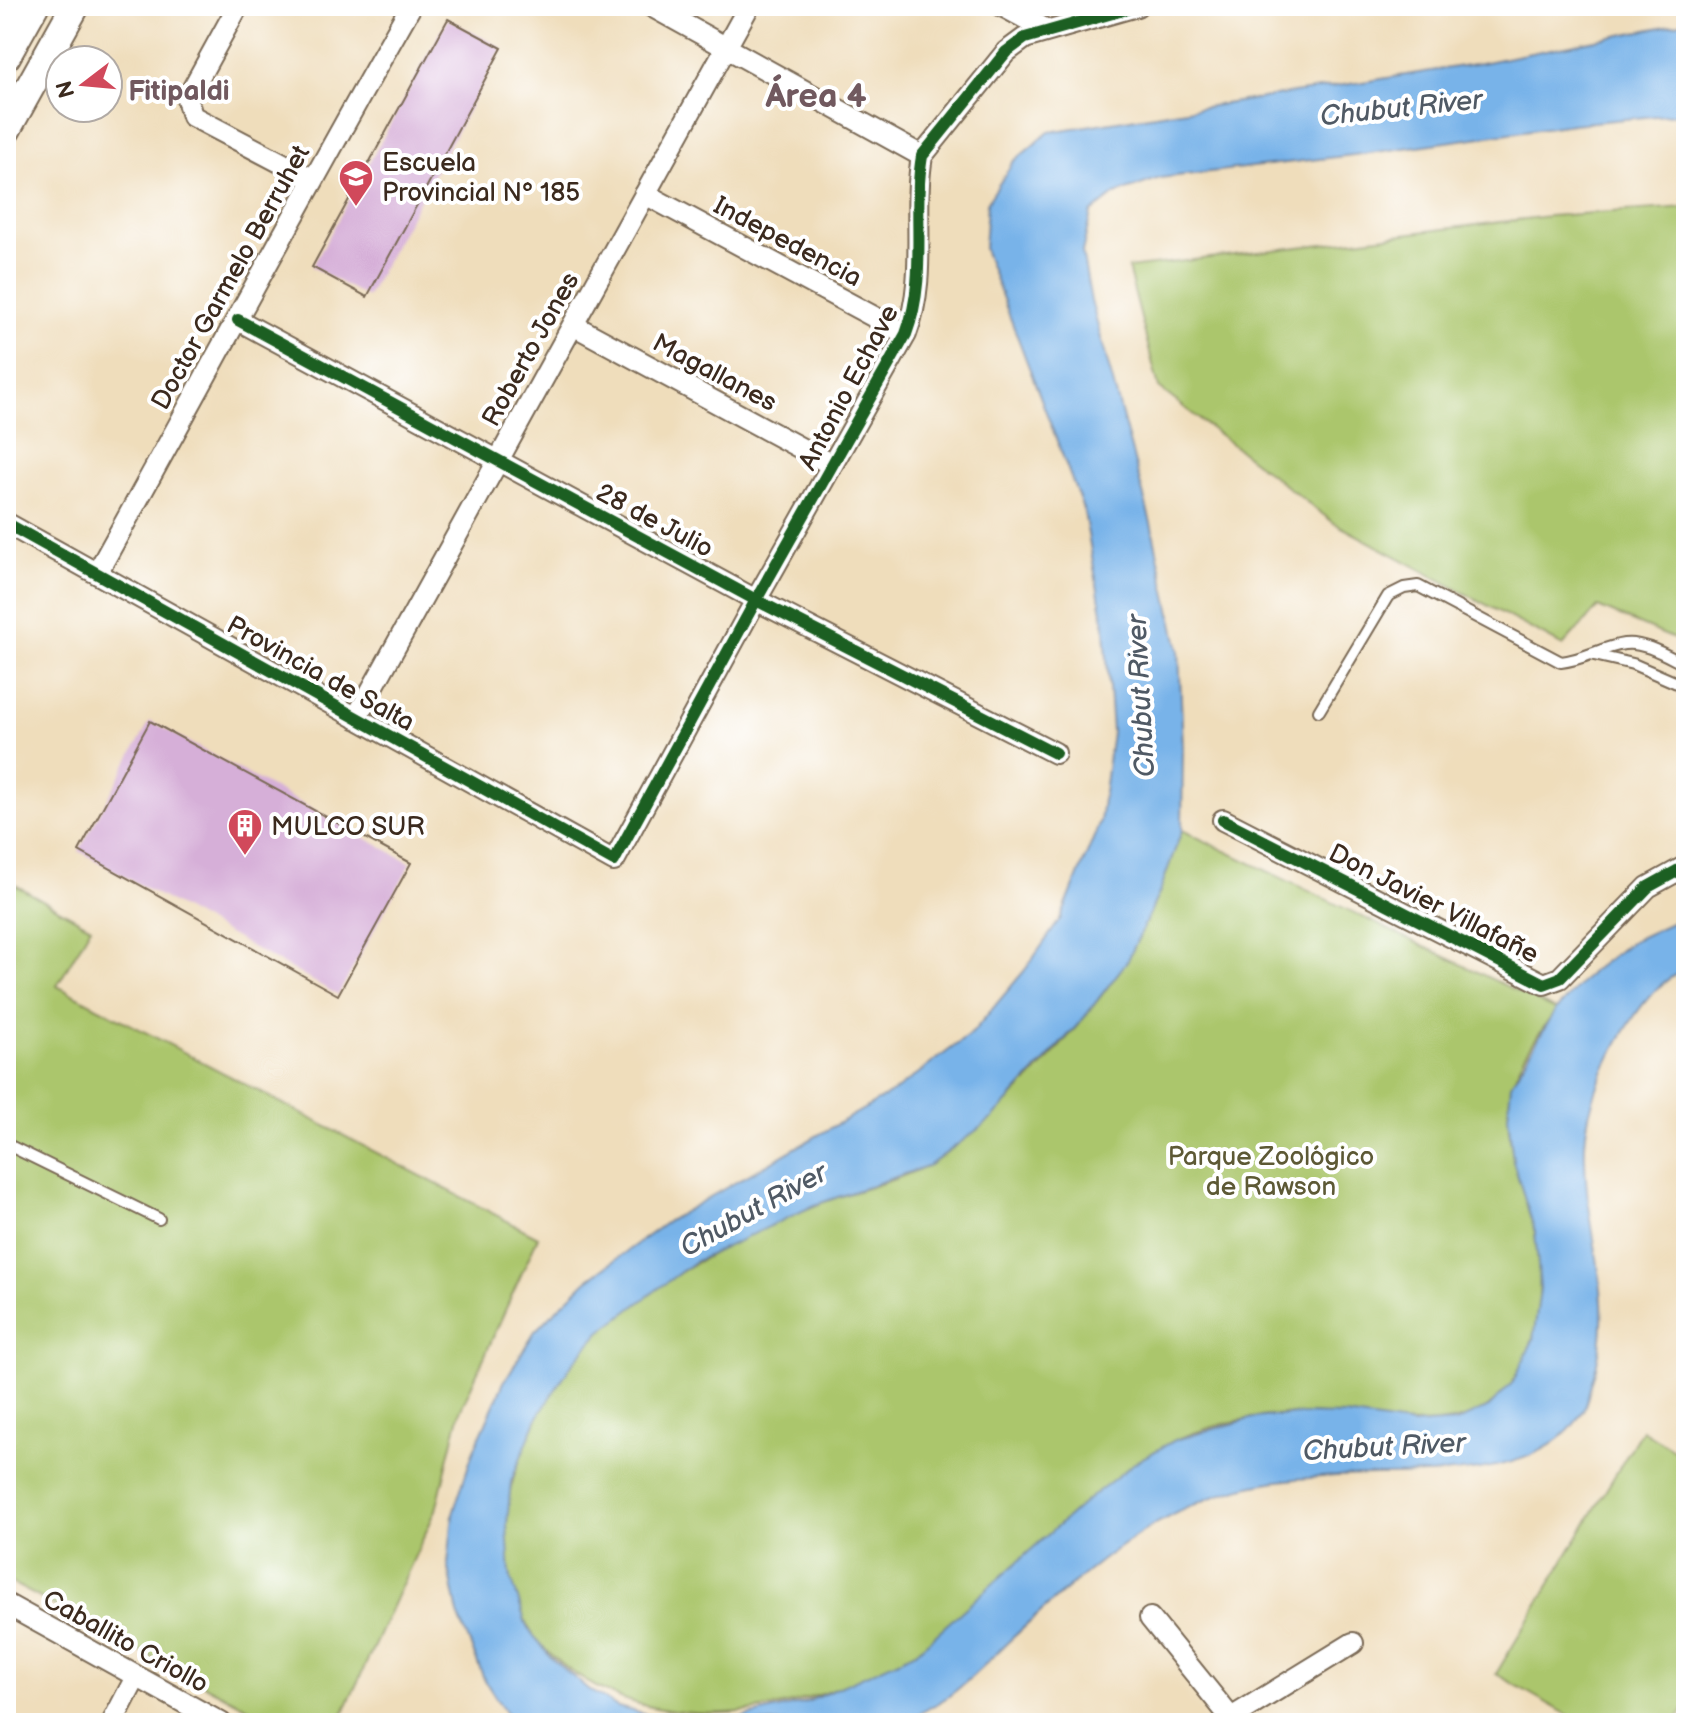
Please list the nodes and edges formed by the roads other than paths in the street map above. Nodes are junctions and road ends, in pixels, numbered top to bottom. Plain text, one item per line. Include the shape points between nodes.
1 (34, 6) edge
2 (75, 6) edge
3 (238, 6) edge
4 (411, 6) edge
5 (651, 6) edge
6 (749, 6) edge
7 (1002, 6) edge
8 (1137, 6) edge
9 (1089, 13) edge
10 (1049, 31) junction
11 (726, 48) junction
12 (6, 56) edge
13 (6, 130) edge
14 (922, 156) junction
15 (312, 179) junction
16 (645, 194) junction
17 (238, 320) junction
18 (573, 325) junction
19 (906, 334) junction
20 (498, 461) junction
21 (832, 465) junction
22 (6, 523) edge
23 (97, 573) junction
24 (756, 600) junction
25 (1592, 655) junction
26 (1686, 665) edge
27 (1686, 687) edge
28 (1319, 711) dead end
29 (356, 718) junction
30 (1055, 753) dead end
31 (1223, 820) dead end
32 (614, 861) joint
33 (1686, 866) edge
34 (6, 1144) edge
35 (159, 1219) dead end
36 (6, 1604) edge
37 (1150, 1618) dead end
38 (1353, 1643) dead end
39 (136, 1677) junction
40 (1230, 1721) edge
41 (112, 1723) edge
42 (221, 1723) edge

1 - 12 main road
2 - 13 main road
3 - 15 street via 187,99 192,116
4 - 15 street, Doctor Garmelo Berruhet
5 - 11 street
6 - 11 street, Roberto Jones
7 - 10 street
8 - 9 street
9 - 10 street
10 - 14 street via 1025,38 1006,52
11 - 14 street
11 - 16 street, Roberto Jones
14 - 19 street, Antonio Echave via 918,291
15 - 17 street, Doctor Garmelo Berruhet
16 - 18 street, Roberto Jones
16 - 19 street, Indepedencia
17 - 20 street, 28 de Julio
17 - 23 street, Doctor Garmelo Berruhet
18 - 20 street, Roberto Jones
18 - 21 street, Magallanes
19 - 21 street, Antonio Echave
20 - 24 street, 28 de Julio
20 - 29 street, Roberto Jones
21 - 24 street, Antonio Echave
22 - 23 street, Provincia de Salta
23 - 29 street, Provincia de Salta
24 - 30 street, 28 de Julio
24 - 32 street, Antonio Echave
25 - 26 lane via 1626,643
25 - 27 lane via 1633,664
25 - 28 lane via 1561,662 1418,586 1404,588 1388,596
29 - 32 street, Provincia de Salta
31 - 33 street, Don Javier Villafañe via 1544,984 1560,978 1648,887
34 - 35 lane
36 - 39 street, Caballito Criollo
37 - 40 street
38 - 40 street
39 - 41 street
39 - 42 street, Caballito Criollo

